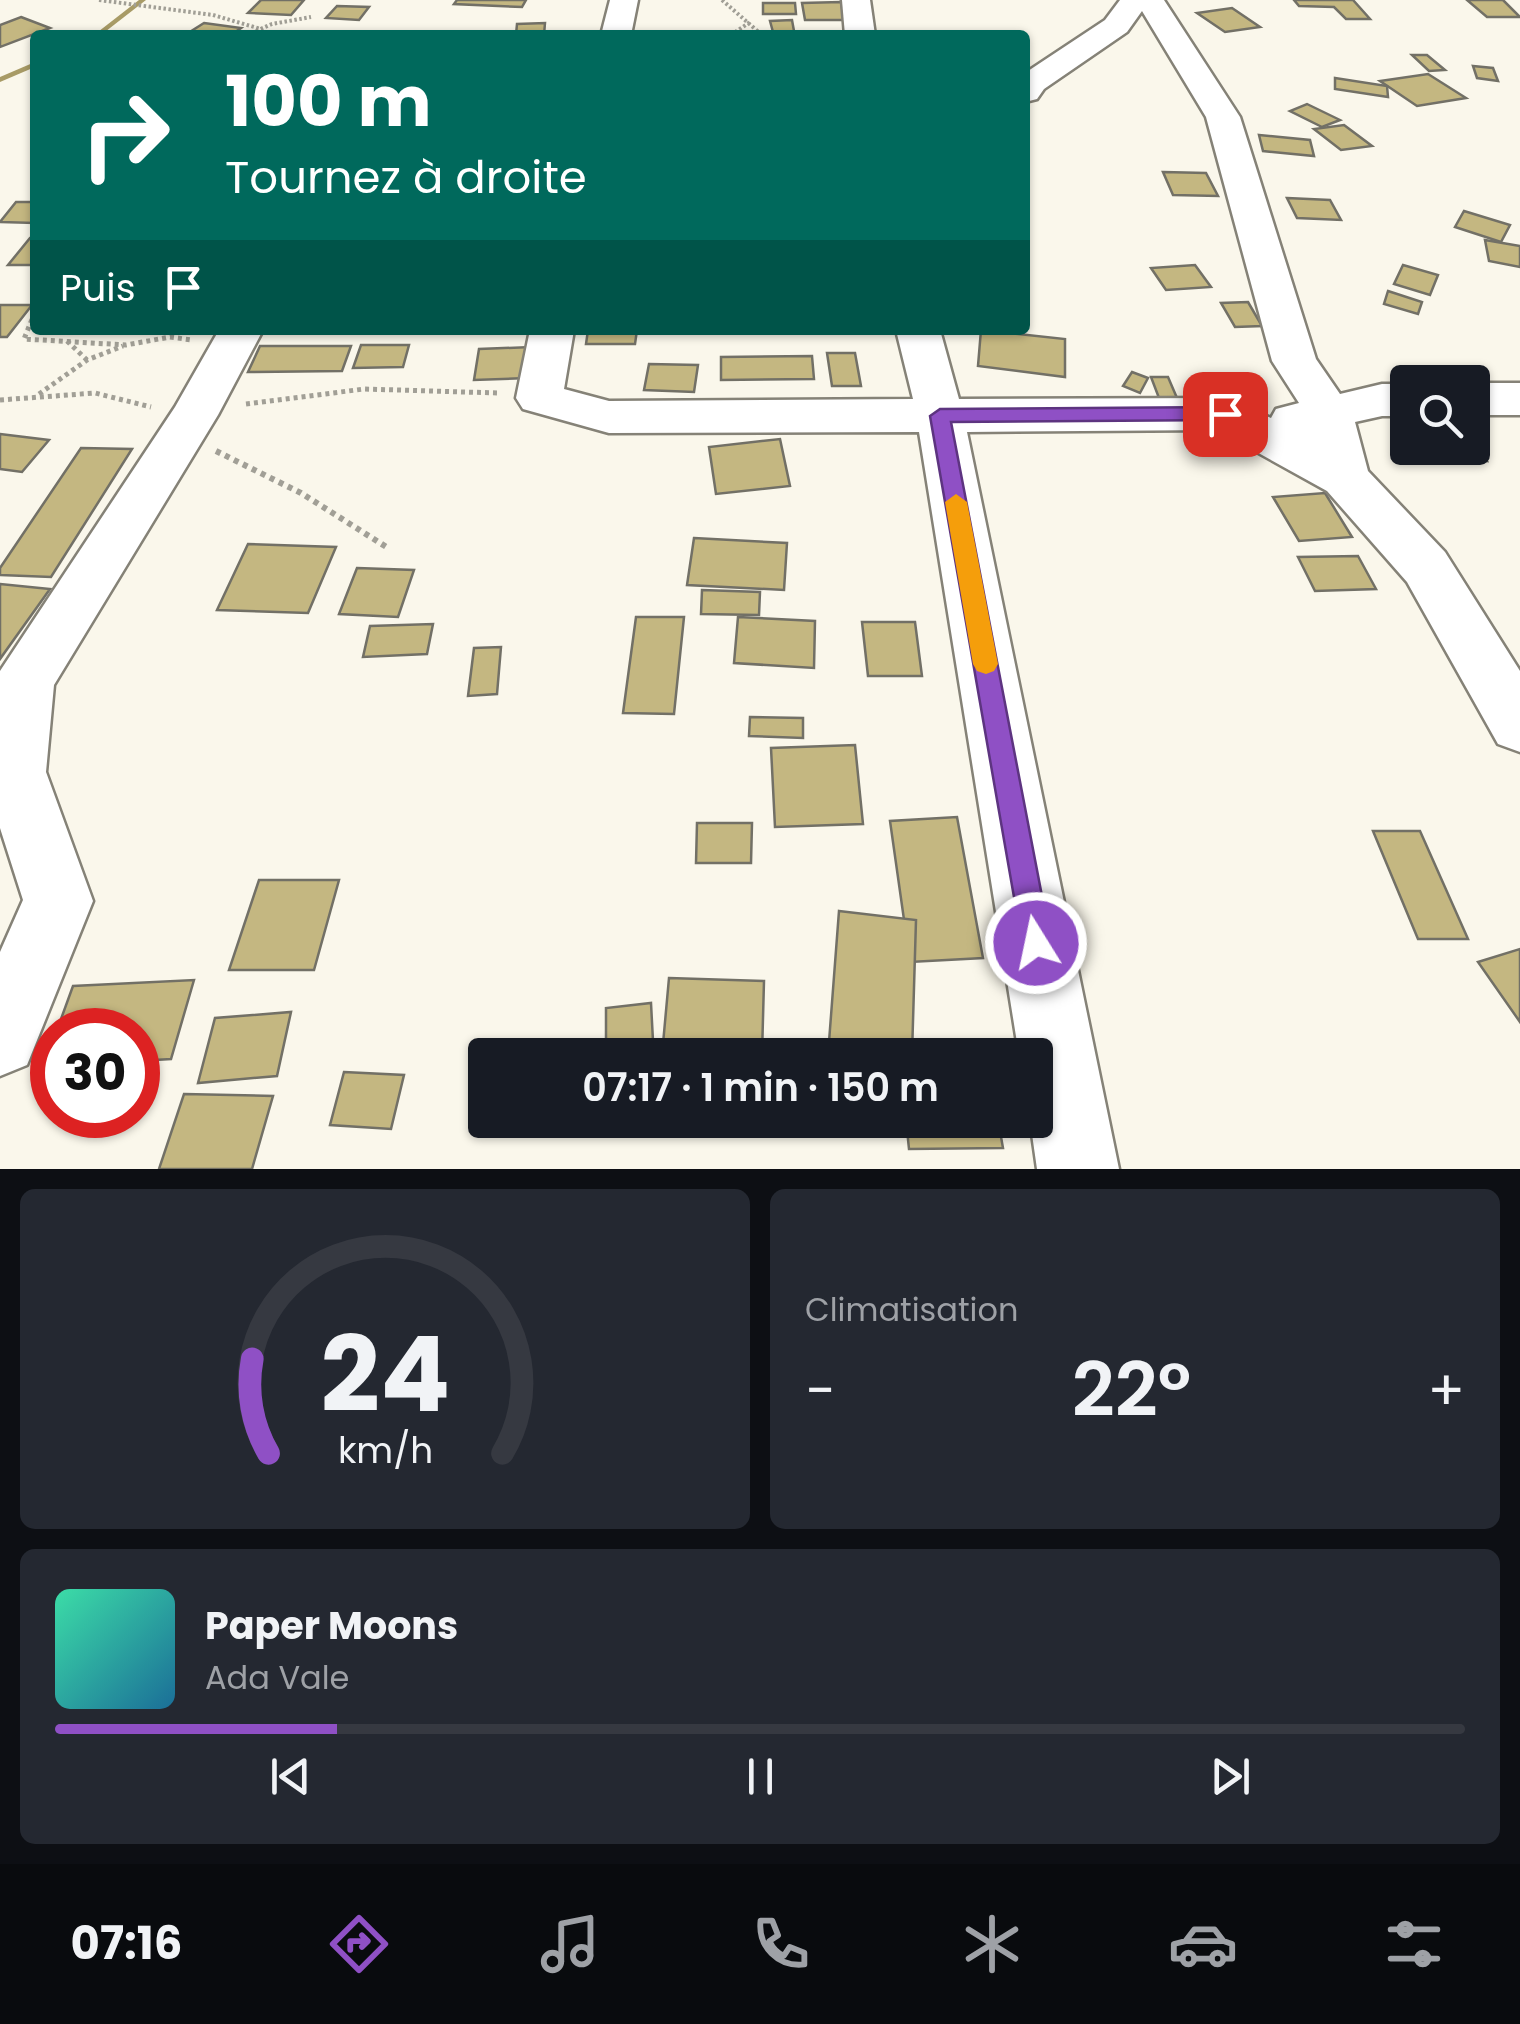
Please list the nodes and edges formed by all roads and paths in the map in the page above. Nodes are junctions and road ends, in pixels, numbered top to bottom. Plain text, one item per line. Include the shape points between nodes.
1 (100, 0) edge
2 (624, 0) edge
3 (722, 0) edge
4 (856, 0) edge
5 (1135, 0) edge
6 (1150, 0) edge
7 (310, 17) dead end
8 (750, 22) junction
9 (261, 29) joint
10 (617, 30) edge
11 (738, 30) edge
12 (757, 30) edge
13 (859, 30) edge
14 (1030, 86) edge
15 (30, 324) edge
16 (551, 335) edge
17 (919, 335) edge
18 (220, 336) edge
19 (67, 341) junction
20 (126, 345) junction
21 (87, 360) junction
22 (38, 394) junction
23 (539, 398) junction
24 (1490, 399) edge
25 (1520, 399) edge
26 (0, 400) edge
27 (1390, 400) edge
28 (1329, 412) junction
29 (940, 416) junction
30 (186, 426) junction
31 (1256, 430) junction
32 (1345, 478) junction
33 (388, 548) dead end
34 (1520, 725) edge
35 (0, 1038) edge
36 (1078, 1169) edge

1 - 9 path via 213,15
2 - 10 street
3 - 8 path
4 - 13 street
5 - 14 street via 1116,26
6 - 28 street via 1223,118 1294,361
7 - 9 path
8 - 11 path
8 - 12 path
15 - 19 path via 24,339
16 - 23 street
17 - 29 street
18 - 20 path
18 - 30 street
19 - 20 path
19 - 21 path
20 - 21 path
21 - 22 path
22 - 26 path
22 - 30 path via 90,390 125,396
23 - 29 street via 609,417 665,420
23 - 30 path via 364,389 283,397
24 - 25 street
27 - 28 street
28 - 31 street
28 - 32 street
29 - 31 street via 1225,414
29 - 36 street
30 - 33 path
30 - 35 street via 25,680 14,772 58,901
31 - 32 street
32 - 34 street via 1426,566

